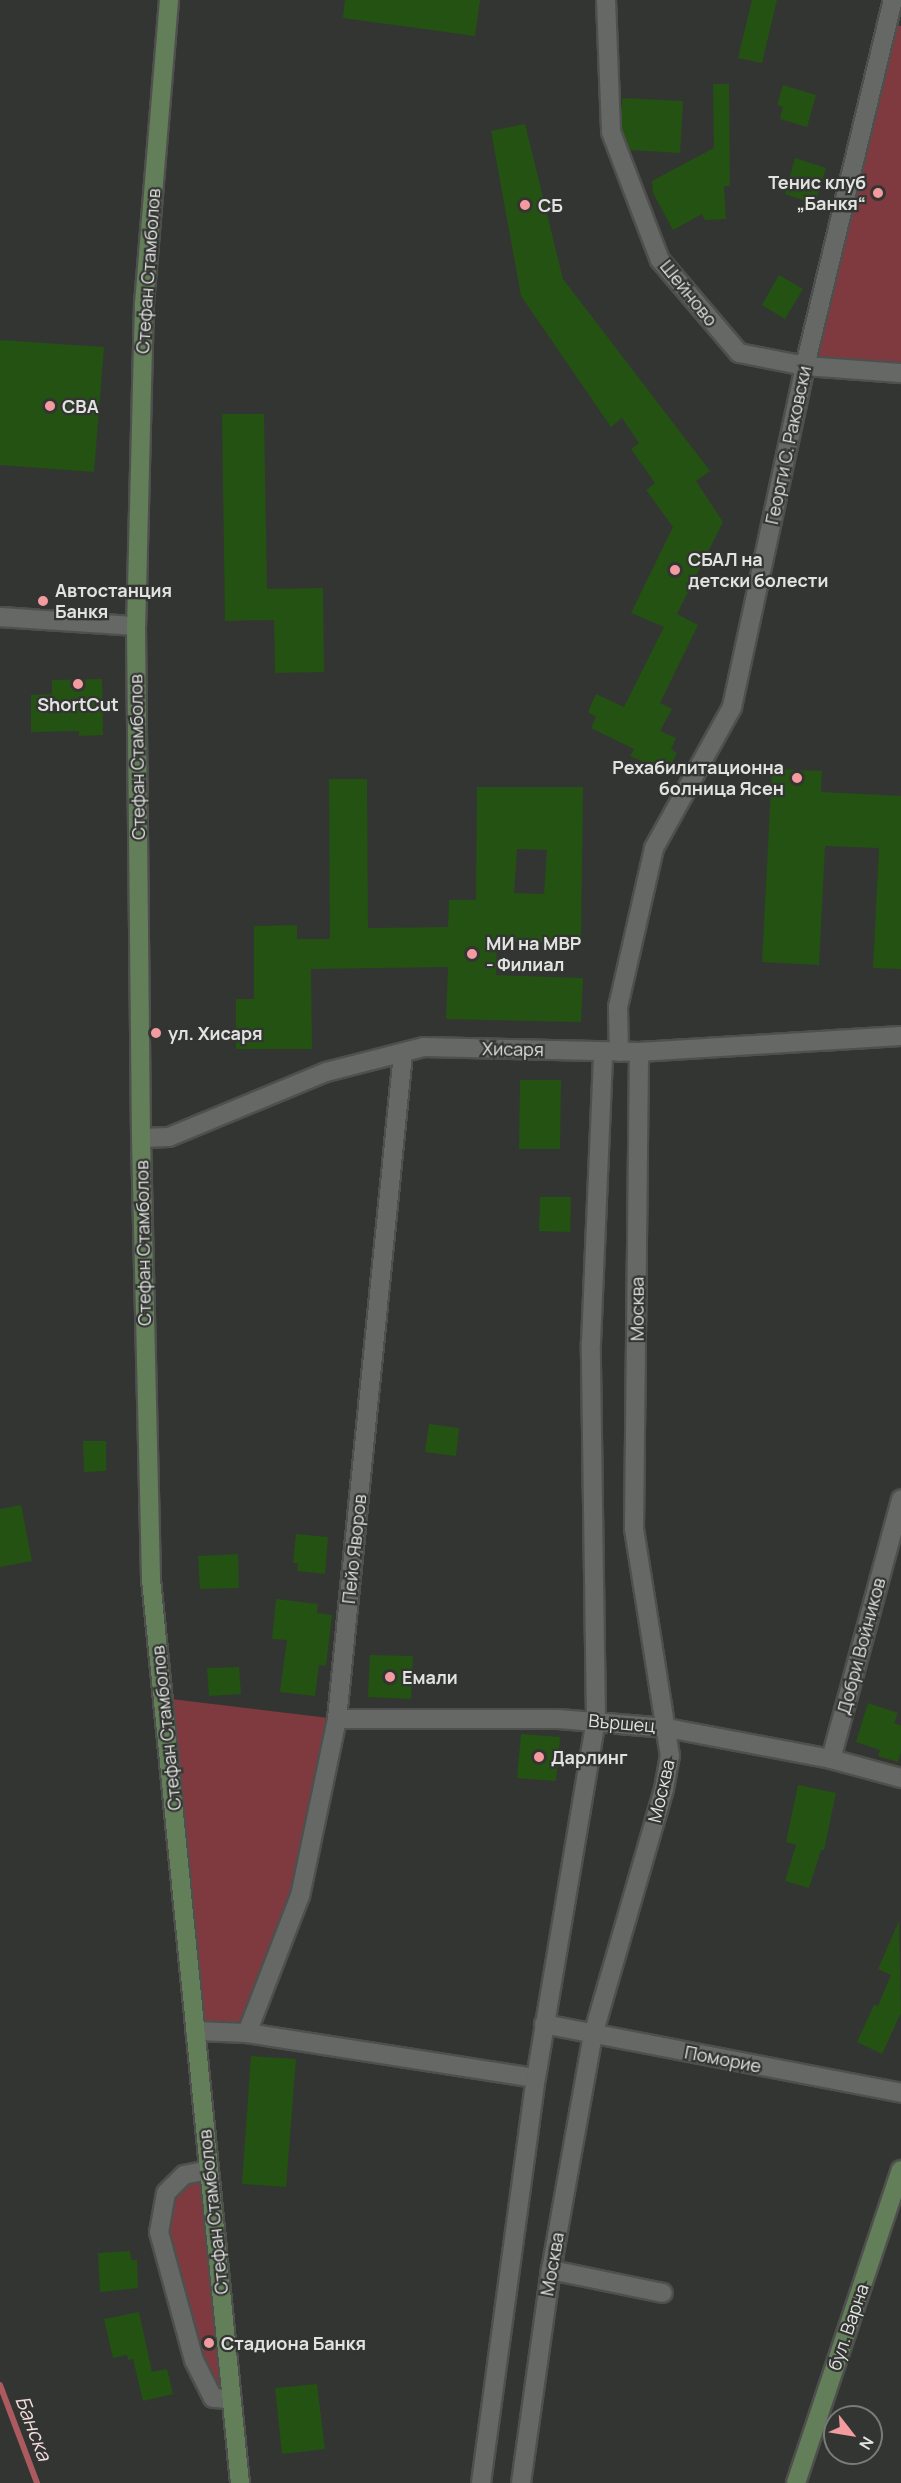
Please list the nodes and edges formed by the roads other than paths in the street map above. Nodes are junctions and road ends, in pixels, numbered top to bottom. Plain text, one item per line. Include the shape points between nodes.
1 (169, 0) edge
2 (606, 0) edge
3 (893, 0) edge
4 (805, 366) junction
5 (901, 373) edge
6 (0, 617) edge
7 (136, 626) junction
8 (901, 1036) edge
9 (611, 1052) junction
10 (639, 1052) junction
11 (403, 1053) junction
12 (141, 1138) junction
13 (901, 1499) edge
14 (337, 1719) junction
15 (596, 1720) junction
16 (668, 1728) junction
17 (831, 1759) junction
18 (901, 1778) edge
19 (544, 2024) junction
20 (195, 2031) junction
21 (248, 2033) junction
22 (593, 2035) junction
23 (536, 2078) junction
24 (901, 2093) edge
25 (209, 2170) junction
26 (901, 2170) edge
27 (551, 2270) junction
28 (663, 2293) dead end
29 (232, 2399) junction
30 (240, 2483) edge
31 (481, 2483) edge
32 (520, 2483) edge
33 (796, 2483) edge

1 - 7 street, Стефан Стамболов via 144,304
2 - 4 street, Шейново via 611,132 660,260 739,353
3 - 4 street, Георги С. Раковски
4 - 5 street, Шейново
4 - 9 street, Георги С. Раковски via 732,707 654,848
6 - 7 street
7 - 12 street, Стефан Стамболов
8 - 10 street, Хисаря
9 - 10 street, Хисаря
9 - 11 street, Хисаря via 424,1047
9 - 15 street via 591,1343
10 - 16 street, Москва via 634,1529
11 - 12 street, Хисаря via 326,1071 169,1137
11 - 14 street, Пейо Яворов
12 - 20 street, Стефан Стамболов via 151,1580
13 - 17 street, Добри Войников
14 - 15 street, Вършец
14 - 21 street, Пейо Яворов via 300,1896
15 - 16 street, Вършец
15 - 19 street
16 - 17 street, Вършец
16 - 22 street, Москва via 670,1756 664,1789
17 - 18 street, Вършец
19 - 22 street, Поморие
19 - 23 street
20 - 21 street
20 - 25 street, Стефан Стамболов
21 - 23 street
22 - 24 street, Поморие
22 - 27 street, Москва
23 - 31 street
25 - 29 street, Стефан Стамболов
25 - 29 street via 184,2175 166,2193 159,2232 194,2360 213,2398
26 - 33 street, бул. Варна
27 - 28 street
27 - 32 street, Москва
29 - 30 street, Стефан Стамболов

